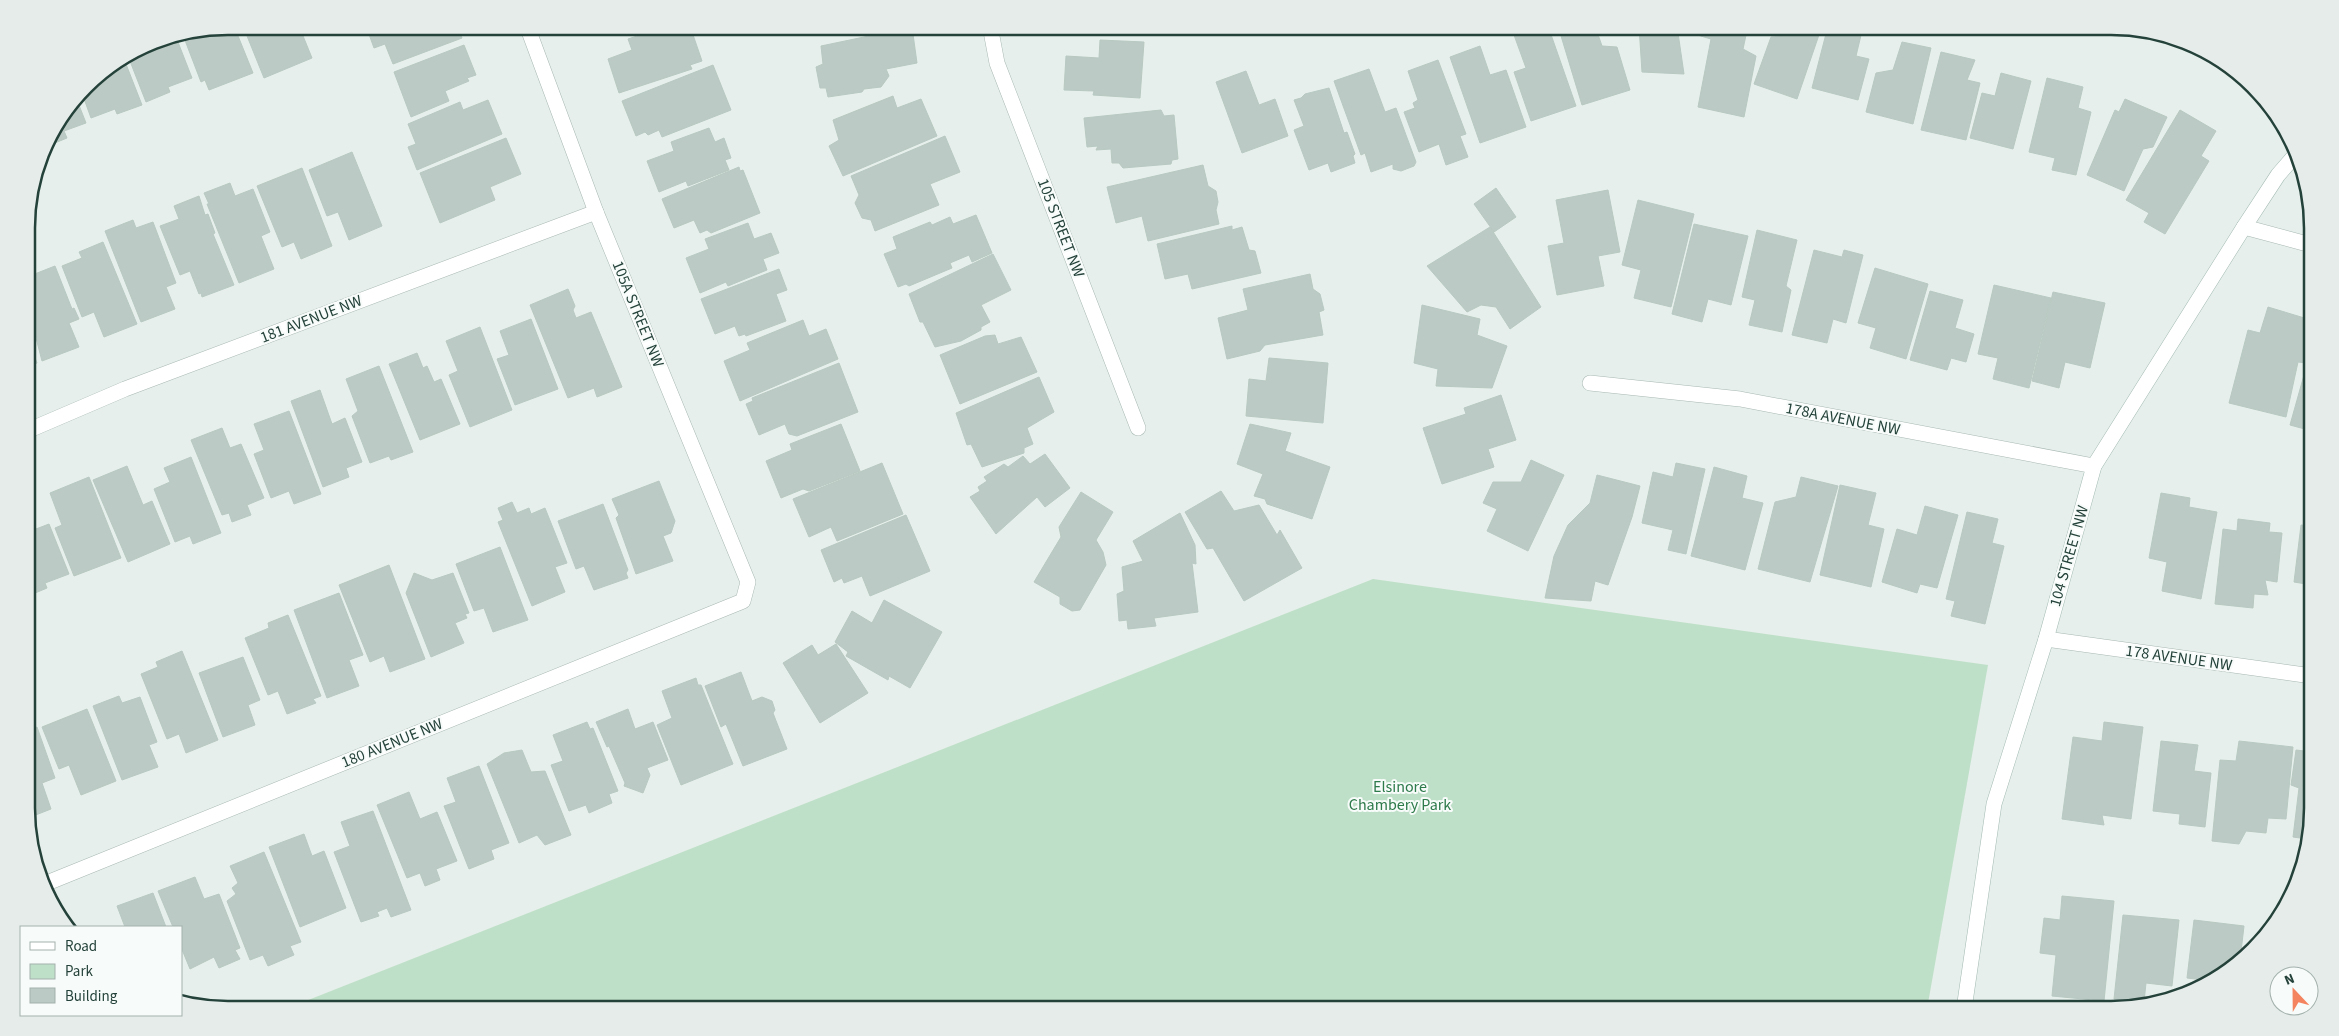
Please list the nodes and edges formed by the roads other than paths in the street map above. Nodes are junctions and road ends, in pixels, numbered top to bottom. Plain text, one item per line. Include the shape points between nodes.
1 (530, 35) edge
2 (992, 35) edge
3 (2291, 160) edge
4 (596, 212) junction
5 (2244, 227) junction
6 (2304, 243) edge
7 (1590, 382) dead end
8 (35, 427) edge
9 (1138, 428) dead end
10 (2094, 466) junction
11 (743, 601) joint
12 (2046, 639) junction
13 (2304, 675) edge
14 (50, 882) edge
15 (1965, 1001) edge

1 - 4 street, 105A STREET NW
2 - 9 street, 105 STREET NW via 997,63
3 - 5 street, 104 STREET NW
4 - 8 street, 181 AVENUE NW via 125,389
4 - 11 street, 105A STREET NW via 748,582
5 - 6 street
5 - 10 street, 104 STREET NW
7 - 10 street, 178A AVENUE NW via 1740,399
10 - 12 street, 104 STREET NW
11 - 14 street, 180 AVENUE NW
12 - 13 street, 178 AVENUE NW
12 - 15 street, 104 STREET NW via 1994,804

